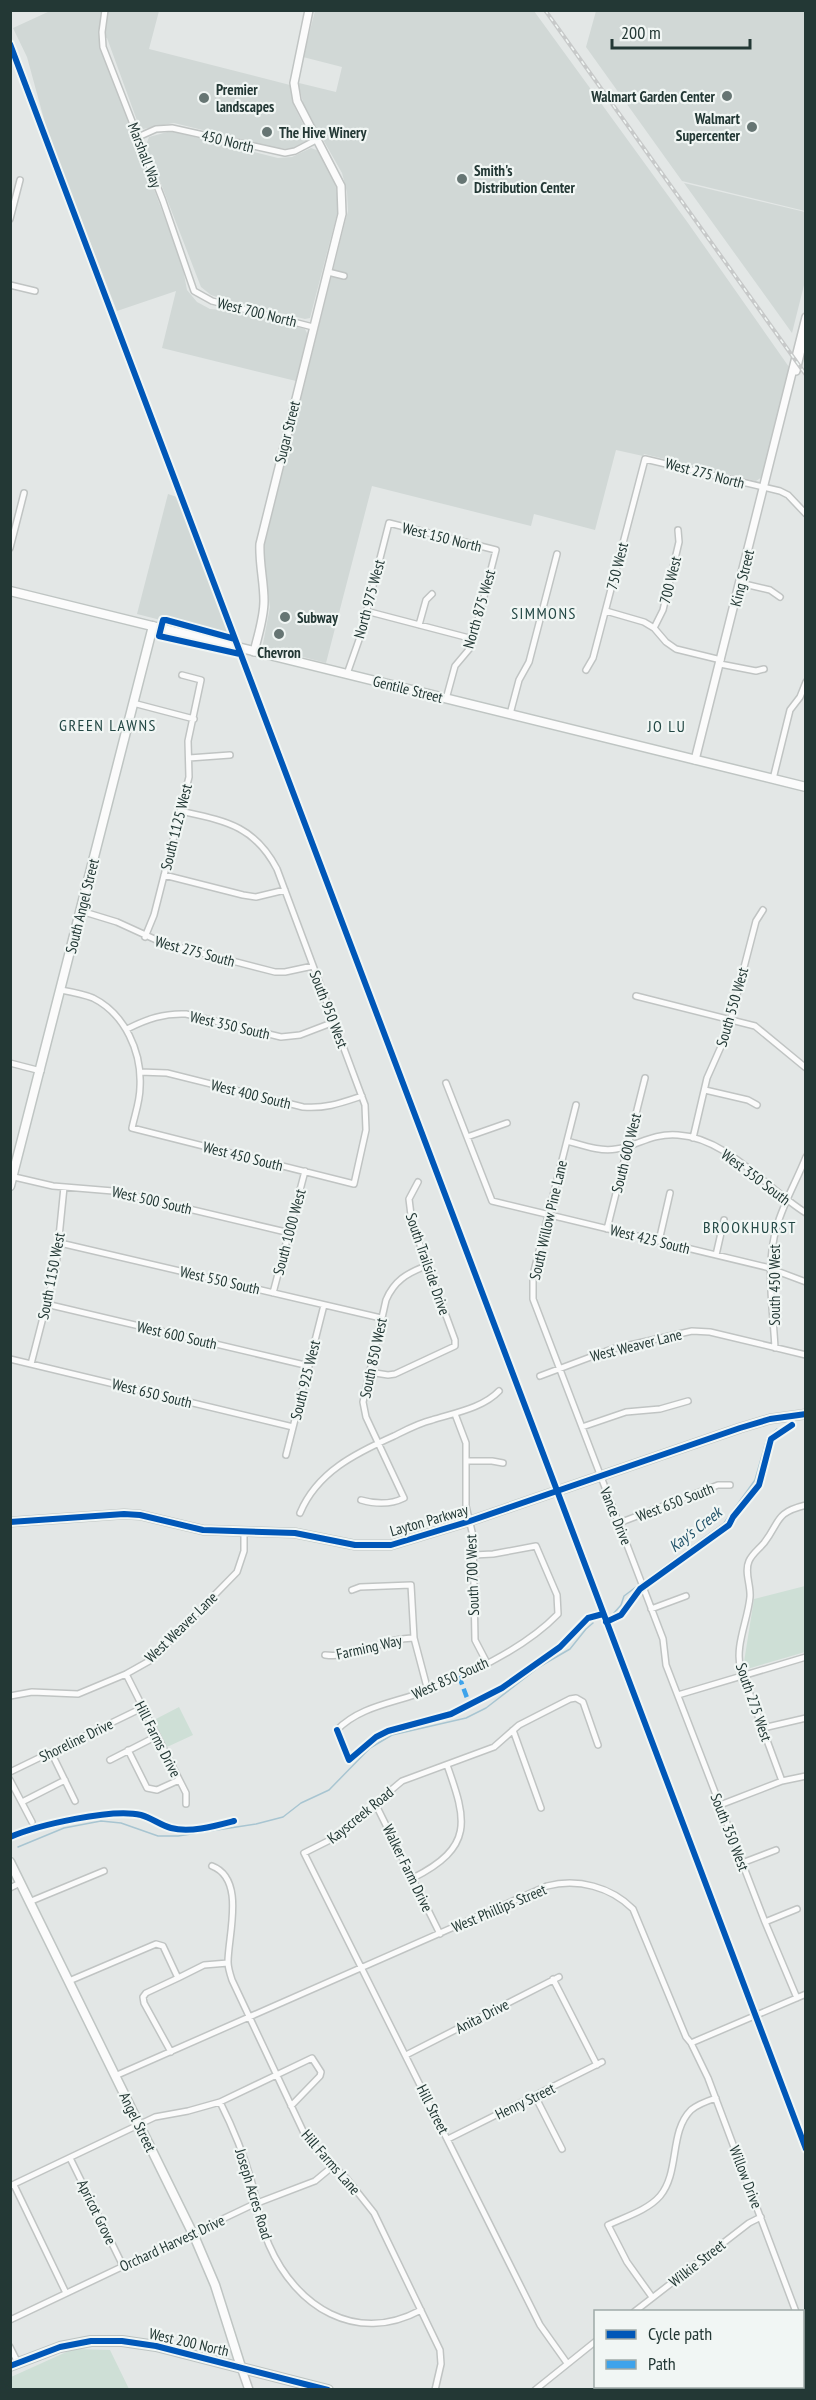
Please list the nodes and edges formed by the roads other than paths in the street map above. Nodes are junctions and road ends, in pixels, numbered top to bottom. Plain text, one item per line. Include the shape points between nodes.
1 (105, 10) edge
2 (309, 10) edge
3 (138, 137) junction
4 (316, 140) junction
5 (20, 180) dead end
6 (10, 219) edge
7 (328, 272) junction
8 (344, 276) dead end
9 (10, 285) edge
10 (34, 291) dead end
11 (201, 296) joint
12 (806, 317) edge
13 (314, 327) junction
14 (806, 332) edge
15 (787, 395) junction
16 (645, 459) joint
17 (764, 488) junction
18 (24, 493) dead end
19 (806, 514) edge
20 (389, 523) joint
21 (13, 527) edge
22 (678, 530) dead end
23 (10, 548) edge
24 (496, 550) joint
25 (556, 554) dead end
26 (740, 583) junction
27 (10, 591) edge
28 (432, 594) dead end
29 (780, 597) dead end
30 (366, 611) junction
31 (606, 611) junction
32 (419, 625) junction
33 (153, 627) junction
34 (654, 627) junction
35 (473, 639) junction
36 (254, 652) junction
37 (721, 662) junction
38 (764, 669) dead end
39 (586, 670) dead end
40 (347, 674) junction
41 (182, 675) dead end
42 (805, 682) edge
43 (446, 699) junction
44 (133, 703) junction
45 (510, 714) junction
46 (194, 719) junction
47 (230, 755) dead end
48 (189, 758) junction
49 (695, 760) junction
50 (773, 779) junction
51 (806, 787) edge
52 (180, 811) junction
53 (164, 875) junction
54 (285, 890) junction
55 (763, 910) dead end
56 (81, 911) junction
57 (145, 937) junction
58 (313, 966) junction
59 (62, 990) junction
60 (636, 996) dead end
61 (731, 1019) junction
62 (334, 1022) junction
63 (127, 1029) junction
64 (10, 1063) edge
65 (806, 1068) edge
66 (41, 1071) junction
67 (140, 1072) junction
68 (645, 1078) dead end
69 (446, 1083) dead end
70 (705, 1090) junction
71 (362, 1096) junction
72 (576, 1105) dead end
73 (757, 1105) dead end
74 (507, 1123) dead end
75 (467, 1137) junction
76 (693, 1138) junction
77 (567, 1141) junction
78 (628, 1145) junction
79 (806, 1157) edge
80 (305, 1171) junction
81 (11, 1180) edge
82 (418, 1182) dead end
83 (354, 1184) joint
84 (64, 1187) junction
85 (670, 1193) dead end
86 (787, 1201) junction
87 (806, 1213) edge
88 (548, 1214) junction
89 (724, 1220) dead end
90 (607, 1228) junction
91 (290, 1233) junction
92 (659, 1241) junction
93 (60, 1243) junction
94 (716, 1255) junction
95 (426, 1266) junction
96 (771, 1269) junction
97 (806, 1282) edge
98 (273, 1293) junction
99 (46, 1304) junction
100 (324, 1305) junction
101 (381, 1318) junction
102 (776, 1348) junction
103 (806, 1355) edge
104 (10, 1359) edge
105 (31, 1364) junction
106 (309, 1366) junction
107 (559, 1368) junction
108 (369, 1372) junction
109 (540, 1376) dead end
110 (499, 1390) dead end
111 (688, 1401) dead end
112 (456, 1414) junction
113 (806, 1414) edge
114 (293, 1427) junction
115 (582, 1427) junction
116 (378, 1443) junction
117 (286, 1455) dead end
118 (467, 1461) junction
119 (504, 1463) dead end
120 (599, 1476) junction
121 (730, 1485) dead end
122 (361, 1500) dead end
123 (806, 1504) edge
124 (300, 1513) dead end
125 (470, 1521) junction
126 (10, 1522) edge
127 (619, 1523) junction
128 (244, 1531) junction
129 (474, 1555) junction
130 (352, 1590) dead end
131 (686, 1596) dead end
132 (651, 1609) junction
133 (414, 1638) junction
134 (325, 1655) dead end
135 (806, 1657) edge
136 (487, 1663) junction
137 (666, 1665) joint
138 (126, 1674) junction
139 (742, 1675) junction
140 (428, 1690) junction
141 (678, 1695) junction
142 (10, 1696) edge
143 (142, 1708) junction
144 (806, 1718) edge
145 (763, 1728) junction
146 (337, 1730) dead end
147 (513, 1730) junction
148 (157, 1736) junction
149 (598, 1745) dead end
150 (129, 1750) junction
151 (51, 1752) junction
152 (110, 1760) dead end
153 (447, 1765) junction
154 (10, 1772) edge
155 (806, 1776) edge
156 (10, 1780) edge
157 (65, 1780) junction
158 (179, 1780) junction
159 (782, 1781) junction
160 (75, 1800) dead end
161 (22, 1802) junction
162 (375, 1803) junction
163 (186, 1804) dead end
164 (720, 1805) junction
165 (542, 1808) dead end
166 (32, 1822) dead end
167 (776, 1850) dead end
168 (304, 1853) joint
169 (10, 1862) edge
170 (742, 1863) junction
171 (212, 1866) dead end
172 (104, 1871) dead end
173 (413, 1878) junction
174 (20, 1883) junction
175 (10, 1888) edge
176 (29, 1902) junction
177 (797, 1909) dead end
178 (765, 1922) junction
179 (440, 1934) junction
180 (228, 1963) junction
181 (362, 1968) junction
182 (178, 1978) junction
183 (69, 1982) junction
184 (806, 1994) edge
185 (797, 1998) junction
186 (249, 2018) junction
187 (691, 2043) junction
188 (171, 2052) junction
189 (406, 2055) junction
190 (600, 2064) joint
191 (276, 2075) junction
192 (115, 2076) junction
193 (535, 2096) junction
194 (716, 2097) junction
195 (220, 2102) junction
196 (291, 2106) junction
197 (139, 2125) junction
198 (448, 2139) junction
199 (562, 2148) dead end
200 (70, 2158) junction
201 (333, 2166) junction
202 (12, 2185) edge
203 (257, 2203) junction
204 (761, 2217) junction
205 (192, 2233) junction
206 (123, 2266) junction
207 (66, 2293) junction
208 (652, 2297) junction
209 (421, 2310) junction
210 (636, 2310) edge
211 (795, 2310) edge
212 (10, 2320) edge
213 (594, 2343) edge
214 (10, 2347) edge
215 (567, 2363) junction
216 (14, 2365) edge
217 (241, 2367) junction
218 (249, 2390) edge
219 (328, 2390) edge
220 (435, 2390) edge
221 (535, 2390) edge

1 - 3 street, Marshall Way via 103,47
2 - 4 street, Sugar Street via 293,81 297,101
3 - 4 street, 450 North via 156,129 172,128 277,153 295,152
3 - 11 street, Marshall Way via 189,281
4 - 7 street, Sugar Street via 341,186 342,214
5 - 6 street
7 - 8 street
7 - 13 street, Sugar Street
9 - 10 street
11 - 13 street, West 700 North
12 - 15 street, King Street
13 - 36 street, Sugar Street via 260,544 264,611
14 - 15 street, King Street
15 - 17 street, King Street
16 - 17 street, West 275 North
16 - 31 street, 750 West
17 - 19 street, West 275 North via 780,491
17 - 26 street, King Street
18 - 21 street
20 - 24 street, West 150 North
20 - 30 street, North 975 West
21 - 23 street
22 - 34 street, 700 West via 680,542 663,610
24 - 35 street, North 875 West
25 - 45 street via 530,662 519,680
26 - 29 street via 770,590
26 - 37 street, King Street
27 - 33 main road, Gentile Street
28 - 32 street via 426,600
30 - 32 street
30 - 40 street, North 975 West
31 - 34 street
31 - 39 street, 750 West
32 - 35 street
33 - 36 main road, Gentile Street
33 - 44 main road, South Angel Street
34 - 37 street via 676,649
35 - 43 street, North 875 West via 466,656 455,666
36 - 40 main road, Gentile Street
37 - 38 street via 756,671
37 - 49 street, King Street
40 - 43 main road, Gentile Street
41 - 46 street, South 1125 West via 201,680
42 - 50 street via 800,698 790,710
43 - 45 main road, Gentile Street
44 - 46 street
44 - 56 main road, South Angel Street
45 - 49 main road, Gentile Street
46 - 48 street, South 1125 West via 188,741
47 - 48 street
48 - 52 street, South 1125 West via 189,777
49 - 50 main road, Gentile Street
50 - 51 main road, Gentile Street
52 - 53 street, South 1125 West
52 - 54 street, South 950 West via 228,822 248,832 268,851
53 - 54 street via 256,897
53 - 57 street, South 1125 West
54 - 58 street, South 950 West
55 - 61 street, South 550 West via 756,921
56 - 57 street, West 275 South via 117,922
56 - 59 main road, South Angel Street
57 - 58 street, West 275 South via 275,972
58 - 62 street, South 950 West
59 - 63 street via 93,998
59 - 66 main road, South Angel Street
60 - 61 street
61 - 65 street via 755,1026
61 - 70 street, South 550 West
62 - 63 street, West 350 South via 300,1035 281,1037 173,1013
62 - 71 street, South 950 West
63 - 67 street
64 - 66 street
66 - 81 main road, South Angel Street
67 - 71 street, West 400 South via 167,1073 303,1107 332,1106
67 - 80 street, West 450 South via 132,1128
68 - 78 street, South 600 West
69 - 75 street
70 - 73 street
70 - 76 street, South 550 West
71 - 83 street, South 950 West via 366,1130
72 - 77 street, South Willow Pine Lane
74 - 75 street
75 - 88 street, West 425 South via 492,1201
76 - 78 street, West 350 South via 664,1135
76 - 86 street, West 350 South via 733,1157
77 - 78 street, West 350 South via 608,1150
77 - 88 street, South Willow Pine Lane
78 - 90 street, South 600 West
79 - 86 street, South 450 West
80 - 83 street, West 450 South
80 - 91 street, South 1000 West
81 - 84 street, West 500 South
82 - 95 street, South Trailside Drive via 408,1210
84 - 91 street, West 500 South via 113,1191
84 - 93 street, South 1150 West
85 - 92 street
86 - 87 street, West 350 South
86 - 96 street, South 450 West via 774,1239
88 - 90 street, West 425 South
88 - 107 street, South Willow Pine Lane via 533,1275 532,1299
89 - 94 street
90 - 92 street, West 425 South
91 - 98 street, South 1000 West
92 - 94 street, West 425 South
93 - 98 street, West 550 South
93 - 99 street, South 1150 West
94 - 96 street, West 425 South
95 - 101 street, South 850 West via 405,1275 390,1289
95 - 108 street, South Trailside Drive via 455,1347 395,1374
96 - 97 street, West 425 South
96 - 102 street, South 450 West
98 - 100 street, West 550 South
99 - 105 street, South 1150 West
99 - 106 street, West 600 South
100 - 101 street, West 550 South
100 - 106 street, South 925 West
101 - 108 street, South 850 West
102 - 103 street, West Weaver Lane
102 - 107 street, West Weaver Lane via 692,1330 620,1346
104 - 105 street, West 650 South
105 - 114 street, West 650 South
106 - 114 street, South 925 West
107 - 109 street, West Weaver Lane
107 - 115 street, Vance Drive
108 - 116 street, South 850 West via 364,1408
110 - 112 street via 493,1397
111 - 115 street via 626,1412
112 - 116 street via 423,1422
112 - 118 street, South 700 West via 466,1443
113 - 120 main road, Layton Parkway via 770,1419
114 - 117 street, South 925 West
115 - 120 street, Vance Drive
116 - 122 street, South 850 West via 404,1498 373,1504
116 - 124 street via 338,1464 305,1501
118 - 119 street
118 - 125 street, South 700 West via 466,1506
120 - 125 main road, Layton Parkway
120 - 127 street, Vance Drive
121 - 127 street, West 650 South via 718,1485
123 - 139 street, South 275 West via 779,1517 749,1561 750,1597 739,1654
125 - 128 main road, Layton Parkway via 417,1539 372,1546 295,1533
125 - 129 street, South 700 West
126 - 128 main road, Layton Parkway via 124,1514 203,1530
127 - 132 street, Vance Drive
128 - 138 street, West Weaver Lane via 244,1551 237,1572 151,1660
129 - 136 street, South 700 West via 475,1640
129 - 136 street, West 850 South via 536,1546 557,1595 558,1614 543,1630
130 - 133 street via 411,1585
131 - 132 street
132 - 137 street, Vance Drive via 663,1639
133 - 134 street, Farming Way via 343,1655
133 - 140 street
135 - 139 street
136 - 140 street, West 850 South
137 - 141 street, South 350 West
138 - 142 street, West Weaver Lane via 78,1694 32,1692
138 - 143 street, Hill Farms Drive
139 - 141 street
139 - 145 street, South 275 West
140 - 146 street, West 850 South via 366,1711
141 - 164 street, South 350 West
143 - 148 street, Hill Farms Drive
143 - 151 street, Shoreline Drive
144 - 145 street
145 - 159 street, South 275 West
147 - 149 street, Kayscreek Road via 576,1698 583,1702
147 - 153 street, Kayscreek Road via 484,1752
147 - 165 street
148 - 150 street
148 - 158 street, Hill Farms Drive
150 - 152 street
150 - 158 street via 147,1788 157,1790
151 - 154 street, Shoreline Drive
151 - 157 street
153 - 162 street, Kayscreek Road via 402,1781
153 - 173 street via 462,1809 459,1835 445,1858
155 - 159 street
156 - 161 street
157 - 160 street
157 - 161 street
158 - 163 street, Hill Farms Drive via 186,1793
159 - 164 street
161 - 166 street
162 - 168 street, Kayscreek Road via 334,1838
162 - 173 street, Walker Farm Drive
164 - 170 street, South 350 West
167 - 170 street
168 - 181 street, Hill Street
169 - 174 main road, Angel Street
170 - 178 street, South 350 West
171 - 180 street, Hill Farms Lane via 225,1878 233,1904
172 - 176 street
173 - 179 street, Walker Farm Drive
174 - 175 street
174 - 176 main road, Angel Street
176 - 183 main road, Angel Street
177 - 178 street
178 - 185 street, South 350 West
179 - 181 street, West Phillips Street
179 - 187 street, West Phillips Street via 554,1884 575,1883 604,1889 621,1897 633,1909
180 - 182 street via 204,1965
180 - 186 street, Hill Farms Lane
181 - 186 street, West Phillips Street
181 - 189 street, Hill Street
182 - 183 street via 160,1944
182 - 188 street via 143,1997
183 - 192 main road, Angel Street
184 - 185 street
185 - 187 street
186 - 188 street, West Phillips Street
186 - 191 street, Hill Farms Lane
187 - 194 street, Willow Drive
188 - 192 street, West Phillips Street
189 - 190 street, Anita Drive via 556,1978
189 - 198 street, Hill Street
190 - 193 street, Henry Street
191 - 195 street
191 - 196 street, Hill Farms Lane
191 - 196 street via 312,2058 321,2072
192 - 197 main road, Angel Street
193 - 198 street, Henry Street
193 - 199 street
194 - 204 street, Willow Drive
194 - 208 street via 700,2104 686,2117 670,2178 660,2197 608,2225 627,2262
195 - 197 street via 155,2117
195 - 203 street, Joseph Acres Road via 243,2155
196 - 201 street, Hill Farms Lane via 304,2133
197 - 200 street
197 - 205 main road, Angel Street
198 - 215 street, Hill Street via 540,2325
200 - 202 street
200 - 206 street, Apricot Grove
201 - 203 street, Orchard Harvest Drive via 315,2181
201 - 209 street, Hill Farms Lane via 374,2214
202 - 207 street
203 - 205 street, Orchard Harvest Drive
203 - 209 street, Joseph Acres Road via 265,2234 279,2263 300,2291 323,2310 346,2321 368,2324 392,2322
204 - 208 street, Wilkie Street
204 - 211 street, Willow Drive
205 - 206 street, Orchard Harvest Drive
205 - 217 main road, Angel Street via 215,2285
206 - 207 street, Orchard Harvest Drive
207 - 212 street, Orchard Harvest Drive
208 - 210 street, Wilkie Street
209 - 220 street, Hill Farms Lane via 440,2350
213 - 215 street
214 - 216 street
215 - 221 street
216 - 217 main road, West 200 North via 60,2347 110,2341 156,2346
217 - 218 street, Angel Street
217 - 219 main road, West 200 North

